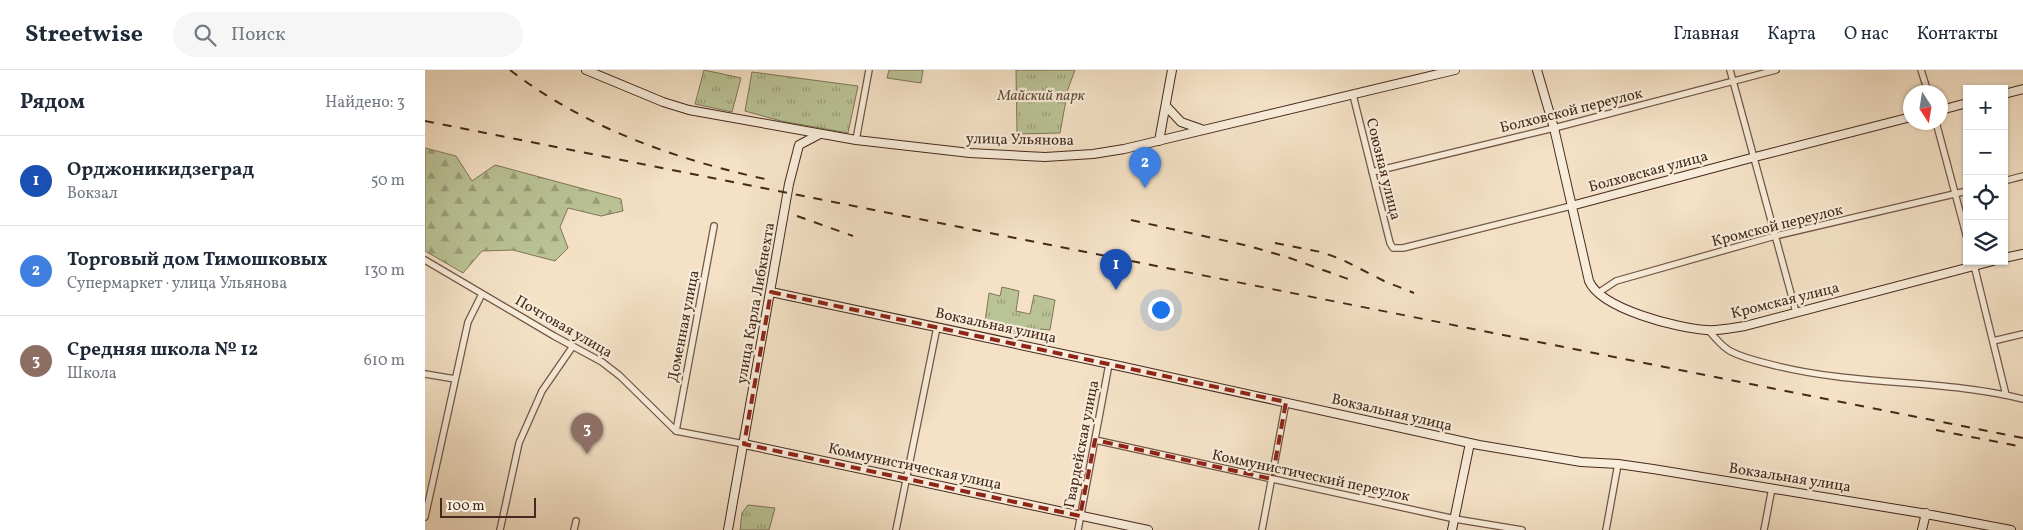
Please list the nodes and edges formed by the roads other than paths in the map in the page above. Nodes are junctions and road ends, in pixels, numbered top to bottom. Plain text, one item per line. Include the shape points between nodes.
1 (586, 70) edge
2 (869, 70) edge
3 (1172, 70) edge
4 (1455, 70) edge
5 (1537, 70) edge
6 (1730, 70) edge
7 (1776, 70) edge
8 (1921, 70) edge
9 (1733, 82) junction
10 (1925, 85) edge
11 (2023, 89) edge
12 (2008, 93) edge
13 (1353, 95) junction
14 (1963, 104) edge
15 (1166, 106) junction
16 (1948, 108) edge
17 (1903, 120) edge
18 (1554, 128) junction
19 (790, 129) junction
20 (1206, 129) junction
21 (1938, 130) edge
22 (818, 134) junction
23 (856, 140) junction
24 (1159, 140) junction
25 (800, 144) junction
26 (1755, 157) junction
27 (1372, 172) junction
28 (2023, 176) edge
29 (2008, 180) edge
30 (1963, 192) edge
31 (1955, 194) junction
32 (1571, 206) junction
33 (1963, 223) edge
34 (714, 226) dead end
35 (1775, 236) junction
36 (1393, 248) joint
37 (2023, 254) edge
38 (2008, 257) edge
39 (425, 260) edge
40 (1969, 265) edge
41 (1973, 265) edge
42 (771, 292) junction
43 (1597, 293) junction
44 (482, 294) junction
45 (1796, 312) junction
46 (937, 327) junction
47 (1708, 330) junction
48 (2023, 334) edge
49 (1993, 341) junction
50 (573, 346) junction
51 (1109, 364) junction
52 (425, 374) edge
53 (455, 379) junction
54 (2006, 395) junction
55 (2023, 399) edge
56 (1286, 402) junction
57 (676, 431) junction
58 (1095, 440) junction
59 (1470, 443) junction
60 (743, 444) junction
61 (1618, 464) junction
62 (905, 478) junction
63 (1272, 479) junction
64 (1772, 488) junction
65 (1926, 513) junction
66 (1081, 516) junction
67 (425, 517) edge
68 (1455, 519) junction
69 (576, 521) dead end
70 (500, 530) edge
71 (574, 530) edge
72 (728, 530) edge
73 (897, 530) edge
74 (1078, 530) edge
75 (1148, 530) edge
76 (1262, 530) edge
77 (1452, 530) edge
78 (1522, 530) edge
79 (1606, 530) edge
80 (1764, 530) edge
81 (1922, 530) edge
82 (2011, 530) edge

1 - 19 main road, улица Ульянова via 689,110
2 - 23 street
3 - 15 main road
4 - 13 main road, улица Ульянова
5 - 18 main road
6 - 9 street
7 - 9 street, Болховской переулок
8 - 10 street
9 - 18 street, Болховской переулок
9 - 26 street
11 - 12 main road
13 - 20 main road, улица Ульянова
13 - 27 street, Союзная улица
14 - 16 main road
15 - 20 main road via 1181,122
15 - 24 main road
17 - 26 main road, Болховская улица
18 - 27 street, Болховской переулок
18 - 32 main road
19 - 22 main road, улица Ульянова
19 - 25 main road
20 - 24 main road, улица Ульянова
21 - 31 street
22 - 23 main road, улица Ульянова
22 - 25 main road
23 - 24 main road, улица Ульянова via 970,153 1045,157 1093,154
25 - 42 main road, улица Карла Либкнехта via 789,184
26 - 32 main road, Болховская улица
26 - 35 street
27 - 36 street, Союзная улица
28 - 29 street
30 - 31 street, Кромской переулок
31 - 33 street
31 - 35 street, Кромской переулок
32 - 36 street, Болховская улица
32 - 43 main road, Кромская улица via 1590,284
34 - 57 street, Доменная улица
35 - 43 street, Кромской переулок via 1616,281
35 - 45 street
37 - 38 main road
39 - 44 street, Почтовая улица
40 - 45 main road, Кромская улица
41 - 49 street
42 - 46 main road, Вокзальная улица
42 - 60 main road, улица Карла Либкнехта
43 - 47 main road, Кромская улица via 1637,313
44 - 50 street, Почтовая улица
44 - 53 street via 468,322
45 - 47 main road, Кромская улица via 1732,328
46 - 51 main road, Вокзальная улица
46 - 62 street
47 - 54 street via 1729,350 1744,357 1794,370
48 - 49 street
49 - 54 street
50 - 57 street, Почтовая улица via 620,376
50 - 70 street via 542,391 519,443
51 - 56 main road, Вокзальная улица
51 - 58 street, Гвардейская улица
52 - 53 street
53 - 67 street
54 - 55 street
56 - 59 main road, Вокзальная улица
56 - 63 street
57 - 60 street, Коммунистическая улица
58 - 63 street, Коммунистический переулок
58 - 66 street, Гвардейская улица
59 - 61 main road, Вокзальная улица via 1581,462
59 - 68 main road
60 - 62 main road, Коммунистическая улица
60 - 72 main road, улица Карла Либкнехта
61 - 64 main road, Вокзальная улица
61 - 79 street
62 - 66 main road, Коммунистическая улица
62 - 73 street
63 - 68 street, Коммунистический переулок
63 - 76 street
64 - 65 main road, Вокзальная улица
64 - 80 street
65 - 81 main road
65 - 82 main road, Вокзальная улица
66 - 74 street, Гвардейская улица
66 - 75 main road, Коммунистическая улица
68 - 77 main road
68 - 78 street, Коммунистический переулок
69 - 71 street

